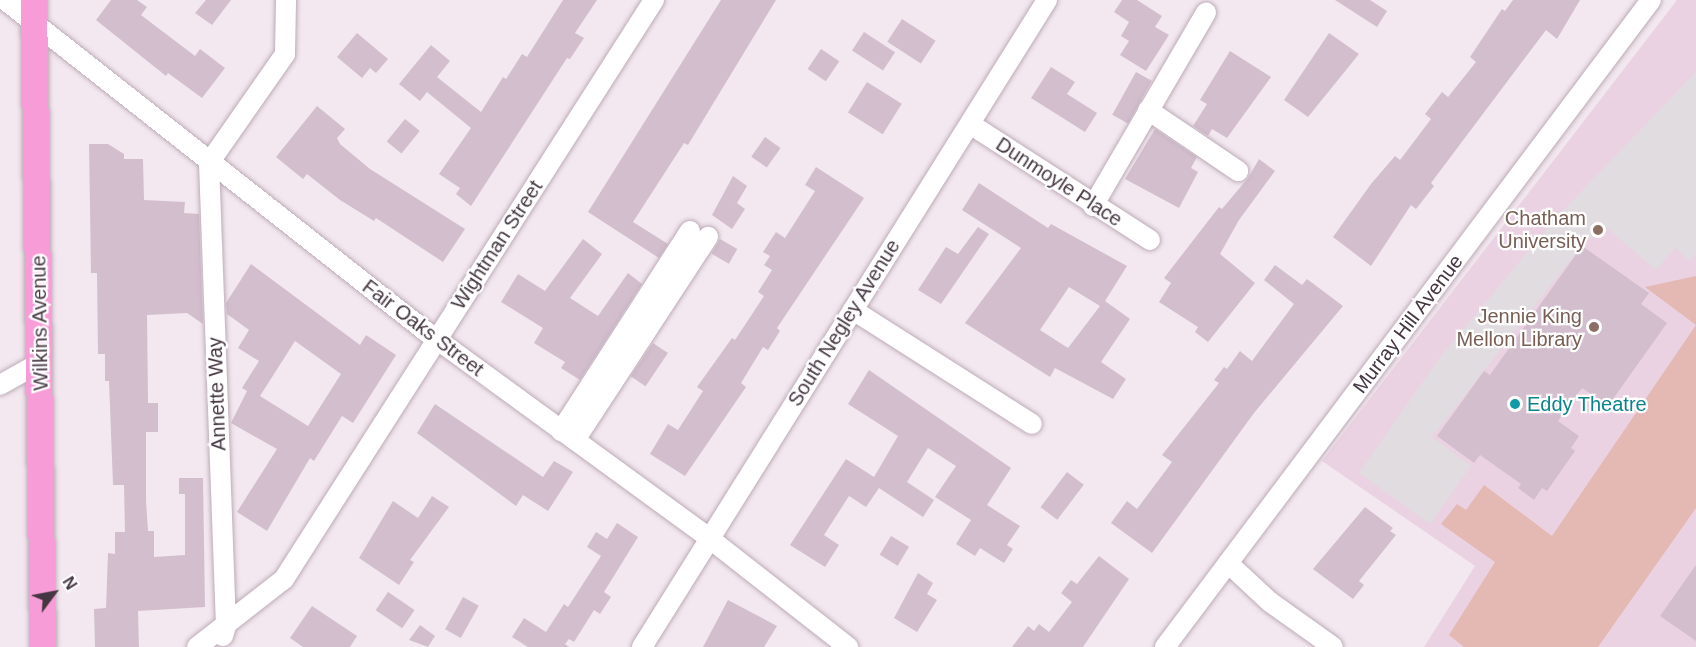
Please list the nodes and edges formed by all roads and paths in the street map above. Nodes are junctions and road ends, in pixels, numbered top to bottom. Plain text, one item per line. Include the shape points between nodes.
1 (2, 0) edge
2 (34, 0) edge
3 (286, 0) edge
4 (654, 0) edge
5 (1047, 0) edge
6 (1651, 0) edge
7 (1206, 13) dead end
8 (34, 26) junction
9 (1148, 110) junction
10 (970, 124) junction
11 (209, 163) junction
12 (1238, 171) dead end
13 (1094, 206) junction
14 (699, 234) dead end
15 (1150, 240) dead end
16 (853, 310) junction
17 (436, 339) junction
18 (40, 362) junction
19 (0, 385) edge
20 (1032, 424) dead end
21 (568, 436) junction
22 (709, 538) junction
23 (1228, 563) junction
24 (226, 626) junction
25 (43, 647) edge
26 (197, 647) edge
27 (220, 647) edge
28 (642, 647) edge
29 (848, 647) edge
30 (1165, 647) edge
31 (1333, 647) edge

1 - 8 street, Fair Oaks Street
2 - 8 main road, Wilkins Avenue
3 - 11 street via 285,54
4 - 17 street, Wightman Street
5 - 10 street, South Negley Avenue
6 - 23 street, Murray Hill Avenue
7 - 9 street
8 - 11 street, Fair Oaks Street
8 - 18 main road, Wilkins Avenue
9 - 12 street
9 - 13 street
10 - 13 street, Dunmoyle Place
10 - 16 street, South Negley Avenue
11 - 17 street, Fair Oaks Street
11 - 24 street, Annette Way
13 - 15 street, Dunmoyle Place
14 - 21 street
16 - 20 street
16 - 22 street, South Negley Avenue
17 - 21 street, Fair Oaks Street
17 - 24 street, Wightman Street via 284,579
18 - 19 street
18 - 25 main road, Wilkins Avenue
21 - 22 street, Fair Oaks Street
22 - 28 street, South Negley Avenue
22 - 29 street, Fair Oaks Street
23 - 30 street, Murray Hill Avenue
23 - 31 street via 1270,602
24 - 26 street, Wightman Street
24 - 27 street, Annette Way

